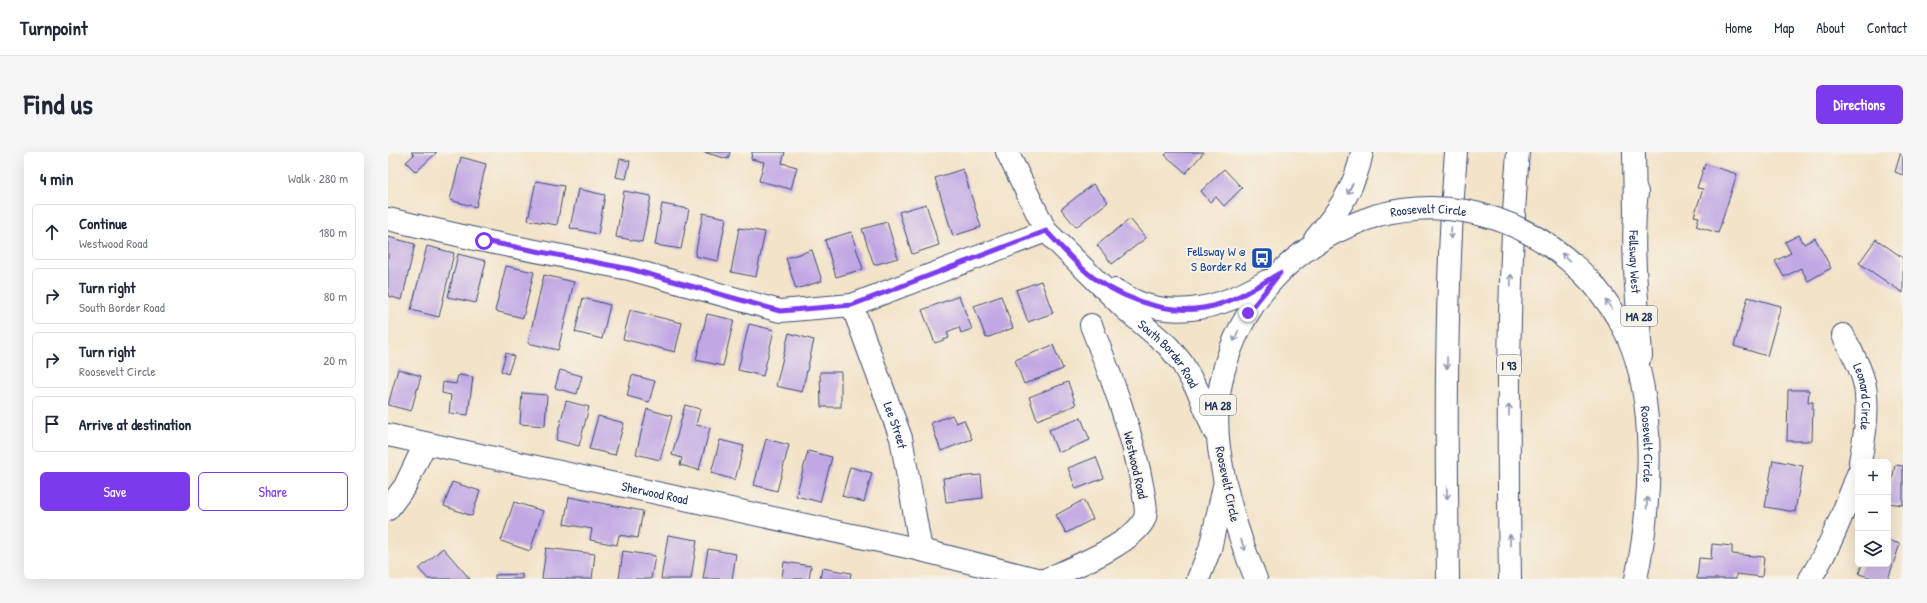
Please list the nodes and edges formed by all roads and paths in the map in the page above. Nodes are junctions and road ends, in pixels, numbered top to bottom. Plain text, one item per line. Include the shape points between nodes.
1 (1007, 152) edge
2 (1362, 152) edge
3 (1456, 152) edge
4 (1518, 152) edge
5 (1634, 152) edge
6 (1644, 152) edge
7 (1635, 212) junction
8 (388, 219) edge
9 (1046, 231) junction
10 (1303, 252) junction
11 (1280, 273) junction
12 (1093, 278) junction
13 (852, 305) junction
14 (1091, 325) dead end
15 (1843, 335) dead end
16 (1646, 421) junction
17 (388, 435) edge
18 (425, 444) junction
19 (1219, 447) junction
20 (1860, 459) edge
21 (1225, 482) junction
22 (1855, 482) edge
23 (388, 509) edge
24 (1643, 542) junction
25 (921, 550) junction
26 (1036, 579) edge
27 (1047, 579) edge
28 (1198, 579) edge
29 (1256, 579) edge
30 (1448, 579) edge
31 (1510, 579) edge
32 (1636, 579) edge
33 (1639, 579) edge
34 (1810, 579) edge

1 - 9 main road, South Border Road
2 -> 10 main road, MA 28 via 1357,176 1343,202
3 -> 30 main road via 1448,294
31 -> 4 main road, I 93 via 1509,357
5 - 7 main road
6 - 7 main road, Fellsway West / MA 28
7 - 16 main road, Fellsway West / MA 28 via 1634,254
8 - 13 main road via 484,241 630,269 780,311
9 - 12 main road, South Border Road
9 - 13 main road
10 - 11 main road, Roosevelt Circle / MA 28
16 -> 10 main road, Roosevelt Circle, bridge via 1640,376 1619,320 1594,285 1575,265 1547,243 1520,228 1466,212 1432,209 1402,211 1378,215 1343,228
11 - 12 main road, South Border Road via 1247,293 1220,304 1190,309 1164,308 1140,303
11 -> 19 main road, Roosevelt Circle / MA 28 via 1248,313 1228,357 1218,404
12 - 19 main road, South Border Road via 1168,346 1182,363 1205,407
13 - 25 main road, Lee Street via 901,438
14 - 27 main road, Westwood Road via 1116,389 1139,466 1145,519 1132,534 1100,554
15 - 20 main road, Leonard Circle via 1856,360 1866,394 1865,431
24 -> 16 main road, Roosevelt Circle / MA 28 via 1648,481
17 - 18 main road, Sherwood Road
18 - 23 main road via 406,486
18 - 25 main road, Sherwood Road
19 - 21 main road, Roosevelt Circle / MA 28
21 - 28 main road via 1210,549
21 -> 29 main road, Roosevelt Circle / MA 28 via 1241,539
22 - 34 main road via 1842,517
24 - 32 main road, Roosevelt Circle
24 - 33 main road, MA 28
25 - 26 main road

